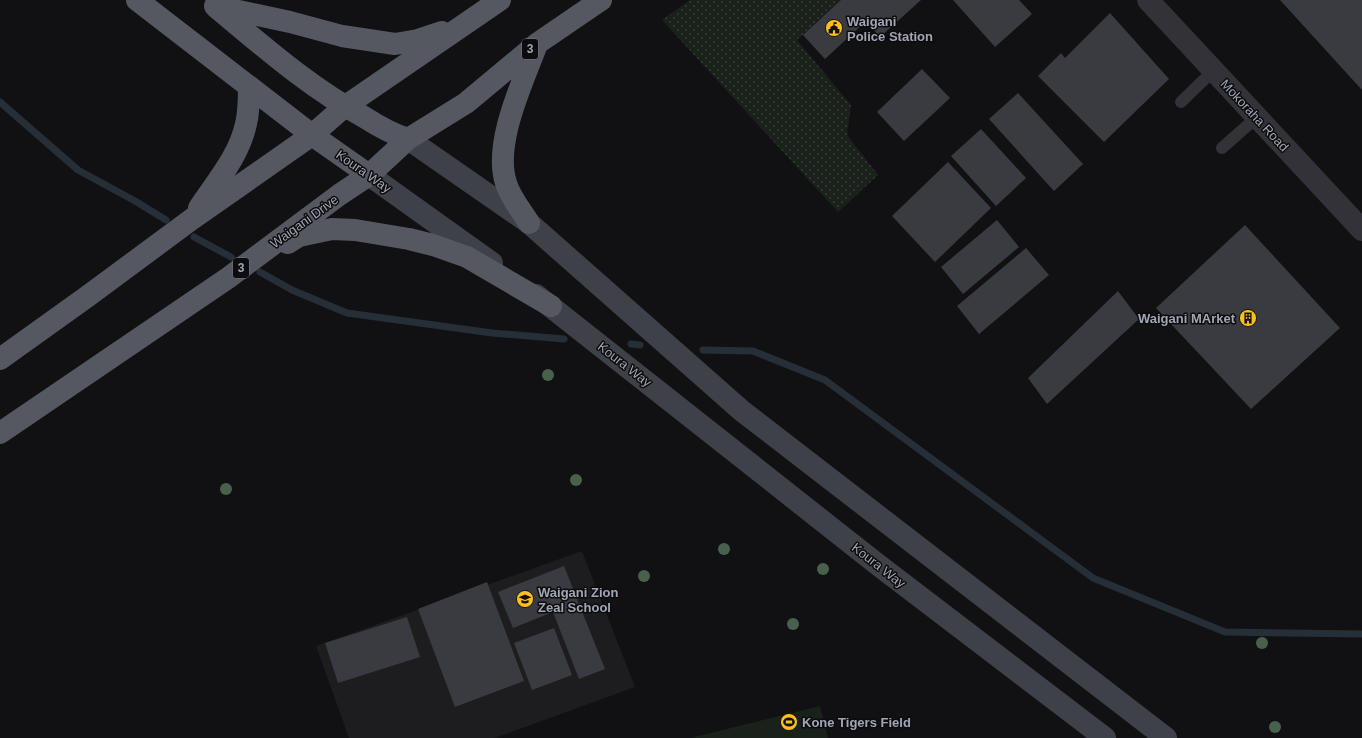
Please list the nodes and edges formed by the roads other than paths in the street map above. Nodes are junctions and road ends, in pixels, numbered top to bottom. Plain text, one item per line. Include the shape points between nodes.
1 (137, 0) edge
2 (500, 0) edge
3 (601, 0) edge
4 (1148, 0) edge
5 (210, 3) edge
6 (465, 24) junction
7 (538, 43) junction
8 (1214, 70) junction
9 (249, 86) junction
10 (1181, 102) dead end
11 (344, 106) junction
12 (1257, 116) junction
13 (312, 135) junction
14 (408, 139) junction
15 (1222, 148) dead end
16 (369, 174) junction
17 (192, 219) junction
18 (529, 223) junction
19 (1362, 230) edge
20 (228, 278) junction
21 (551, 306) junction
22 (0, 359) edge
23 (0, 433) edge
24 (1105, 738) edge
25 (1166, 738) edge

1 - 9 highway, Koura Way
2 - 6 highway
3 - 7 highway, Waigani Drive / 3
4 - 8 street, Mokoraha Road
5 - 6 highway via 342,36 394,44 418,40
5 - 11 highway via 278,60
6 - 11 highway
7 - 14 highway, Waigani Drive / 3 via 466,103
7 - 18 highway via 511,112 502,167 506,184
8 - 10 lane
8 - 12 street, Mokoraha Road
9 - 13 highway, Koura Way
9 - 17 highway via 247,122 243,137 232,161
11 - 13 highway
11 - 14 highway
12 - 15 lane
12 - 19 street, Mokoraha Road
13 - 16 highway, Koura Way
13 - 17 highway
14 - 16 highway, Waigani Drive / 3
14 - 18 main road
16 - 20 highway, Waigani Drive / 3
16 - 21 main road, Koura Way
17 - 22 highway
18 - 25 main road via 742,411
20 - 21 highway via 299,236 332,229 355,230 410,239 467,257
20 - 23 highway, Waigani Drive / 3
21 - 24 main road, Koura Way via 877,564

